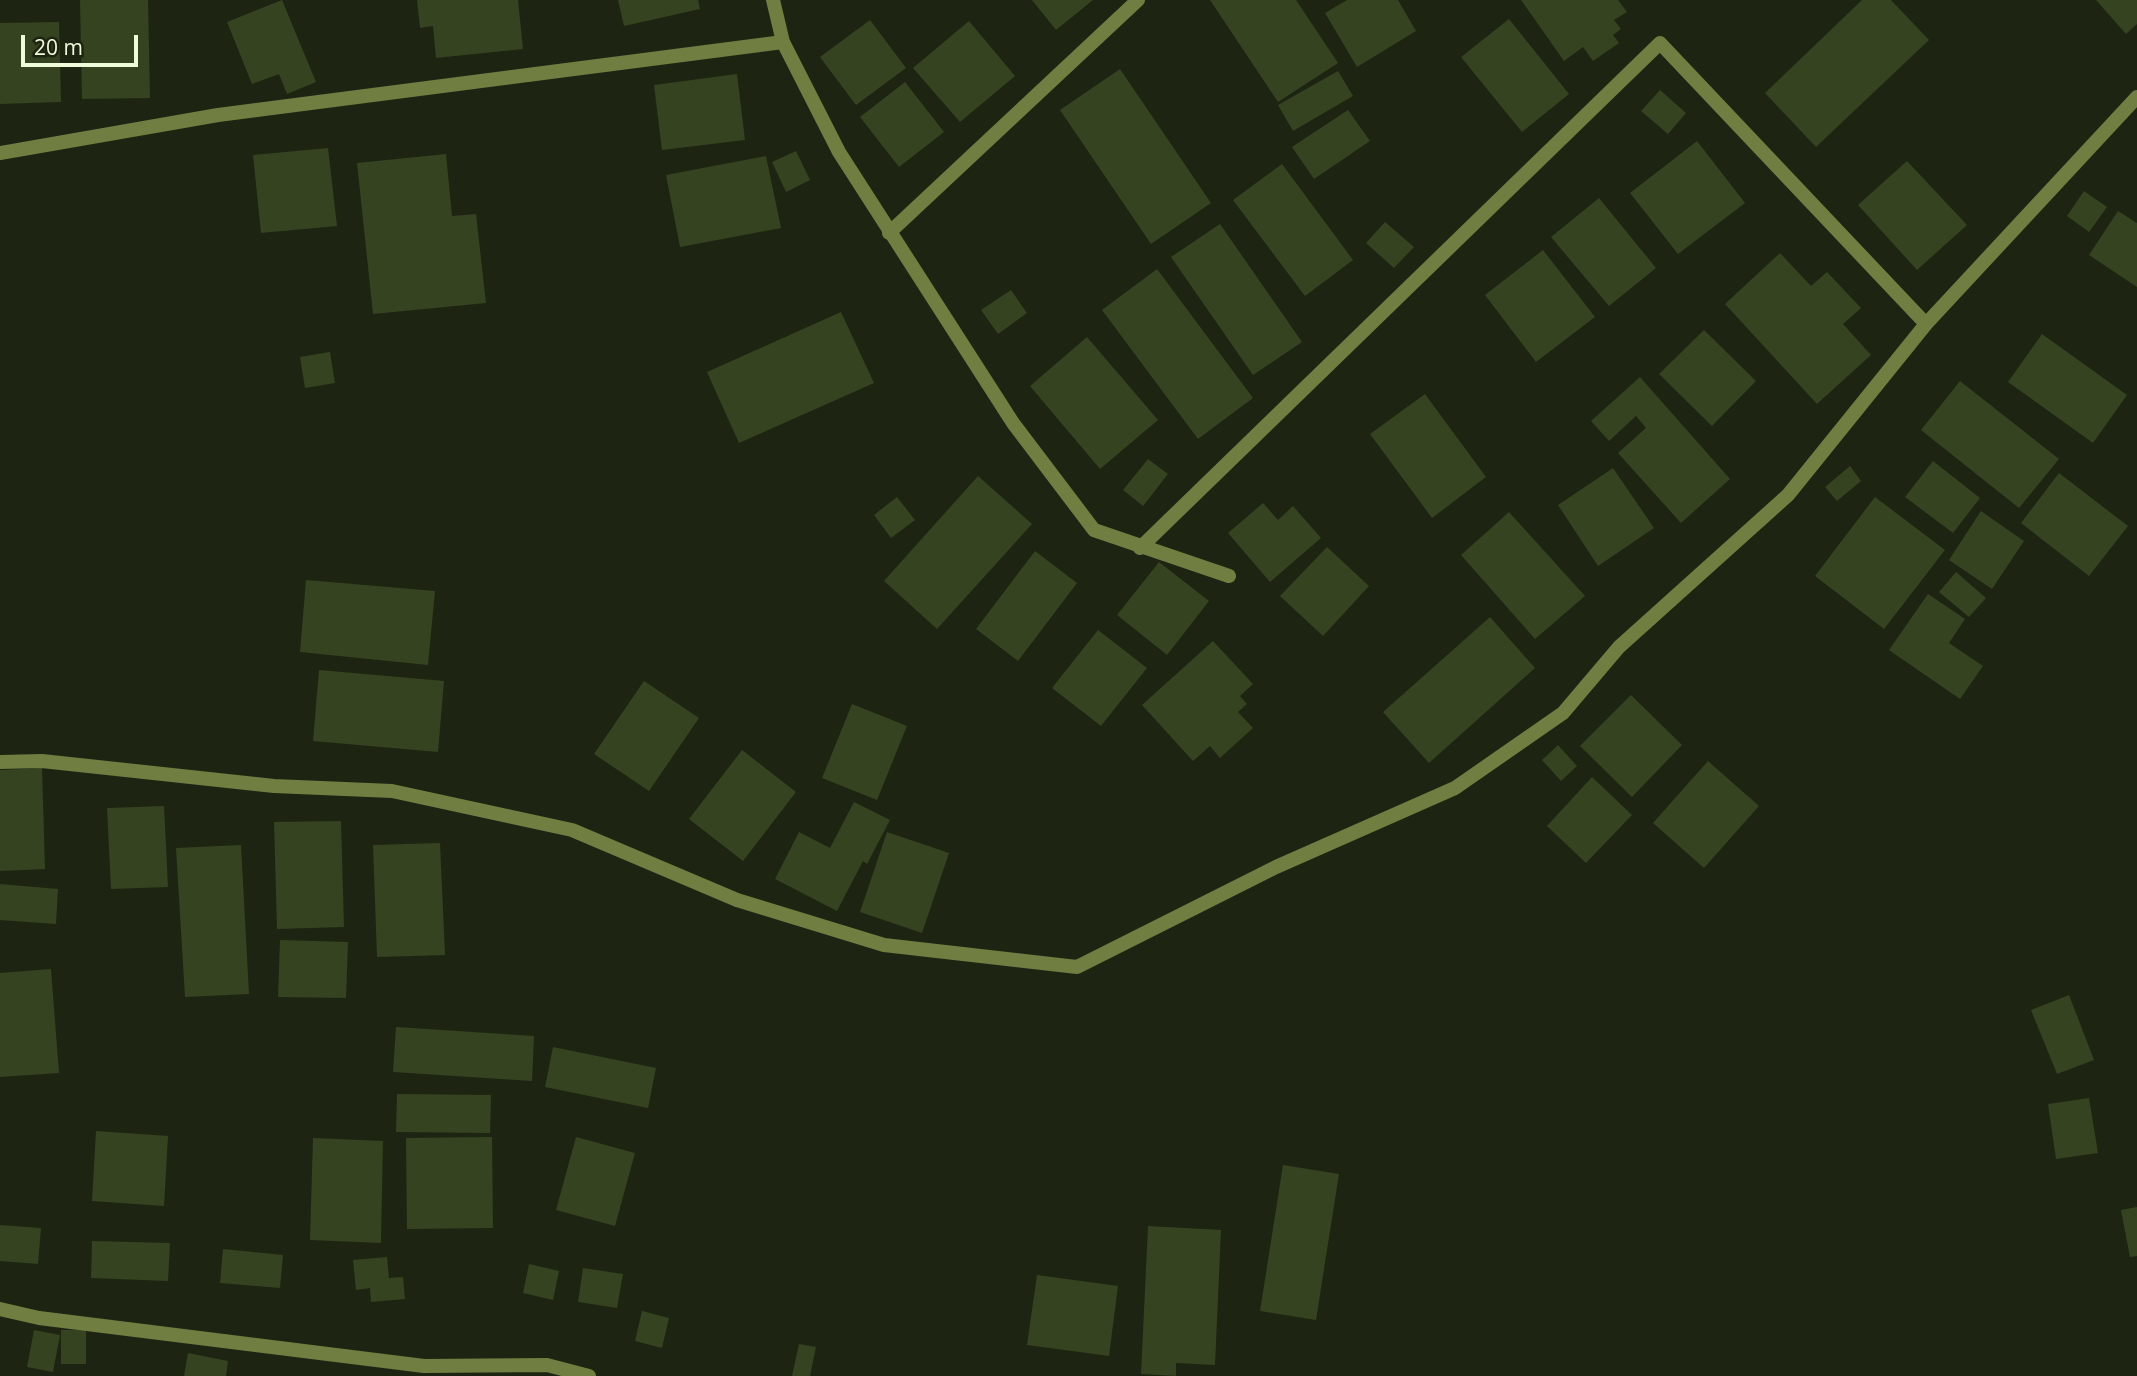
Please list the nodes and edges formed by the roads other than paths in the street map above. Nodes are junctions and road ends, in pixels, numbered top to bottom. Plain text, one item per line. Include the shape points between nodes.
1 (773, 0) edge
2 (1138, 0) edge
3 (783, 42) junction
4 (2137, 97) edge
5 (0, 153) edge
6 (889, 233) junction
7 (1926, 324) junction
8 (1140, 548) junction
9 (1229, 576) dead end
10 (0, 762) edge
11 (0, 1309) edge
12 (589, 1376) edge

1 - 3 street
2 - 6 street
3 - 5 street via 218,115
3 - 6 street via 839,152
4 - 7 street
6 - 8 street via 1013,423 1094,530
7 - 8 street via 1660,43
7 - 10 street via 1788,495 1619,647 1563,713 1455,788 1276,867 1077,967 884,945 737,900 572,830 392,791 274,786 42,761
8 - 9 street
11 - 12 street via 39,1318 424,1366 547,1364

